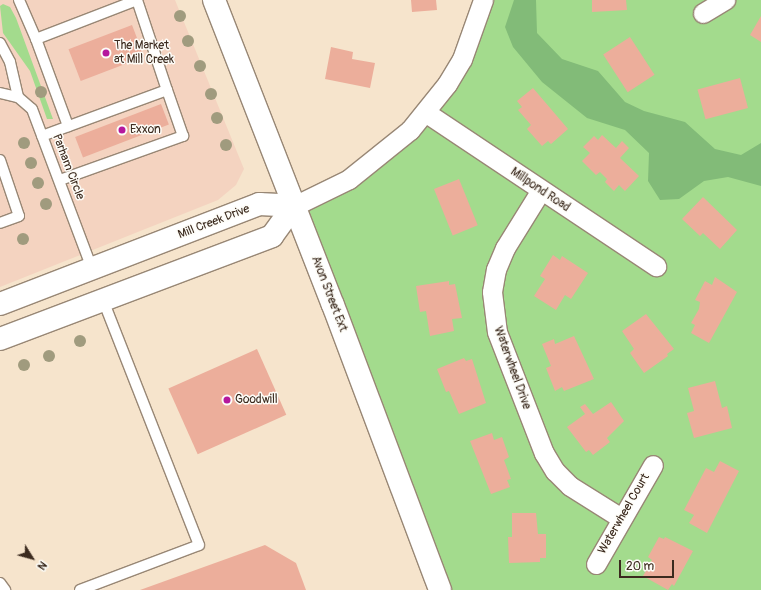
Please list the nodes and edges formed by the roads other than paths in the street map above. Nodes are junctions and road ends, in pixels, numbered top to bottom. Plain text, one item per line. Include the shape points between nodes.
1 (19, 0) edge
2 (137, 0) edge
3 (214, 0) edge
4 (483, 0) edge
5 (725, 0) edge
6 (702, 13) dead end
7 (36, 40) junction
8 (0, 44) edge
9 (167, 90) junction
10 (0, 93) edge
11 (18, 97) junction
12 (425, 112) junction
13 (68, 126) junction
14 (42, 136) junction
15 (0, 160) edge
16 (60, 180) junction
17 (541, 190) junction
18 (294, 206) junction
19 (0, 223) edge
20 (656, 266) dead end
21 (92, 269) junction
22 (103, 300) junction
23 (0, 304) edge
24 (0, 339) edge
25 (653, 465) dead end
26 (621, 518) junction
27 (596, 564) dead end
28 (0, 583) edge
29 (5, 590) edge
30 (80, 590) edge
31 (440, 590) edge

1 - 7 lane
2 - 7 lane
2 - 9 lane
3 - 18 street, Avon Street Ext
4 - 12 street via 462,59
5 - 6 street
7 - 13 lane
8 - 11 lane via 10,62
9 - 13 lane
9 - 16 lane via 183,136
10 - 11 lane
11 - 14 lane, Parham Circle via 32,109
12 - 17 street, Millpond Road
12 - 18 street via 382,154 354,175
13 - 14 lane
14 - 16 lane, Parham Circle
15 - 19 lane via 19,216
16 - 21 lane, Parham Circle
17 - 20 street, Millpond Road
17 - 26 street, Waterwheel Drive via 504,248 496,269 492,292 497,332 544,453 555,471 570,486
18 - 21 street, Mill Creek Drive via 259,204
18 - 22 street via 272,236
18 - 31 street, Avon Street Ext
21 - 23 street, Mill Creek Drive
22 - 24 street
22 - 30 lane via 199,546
25 - 26 street, Waterwheel Court
26 - 27 street, Waterwheel Court
28 - 29 lane

